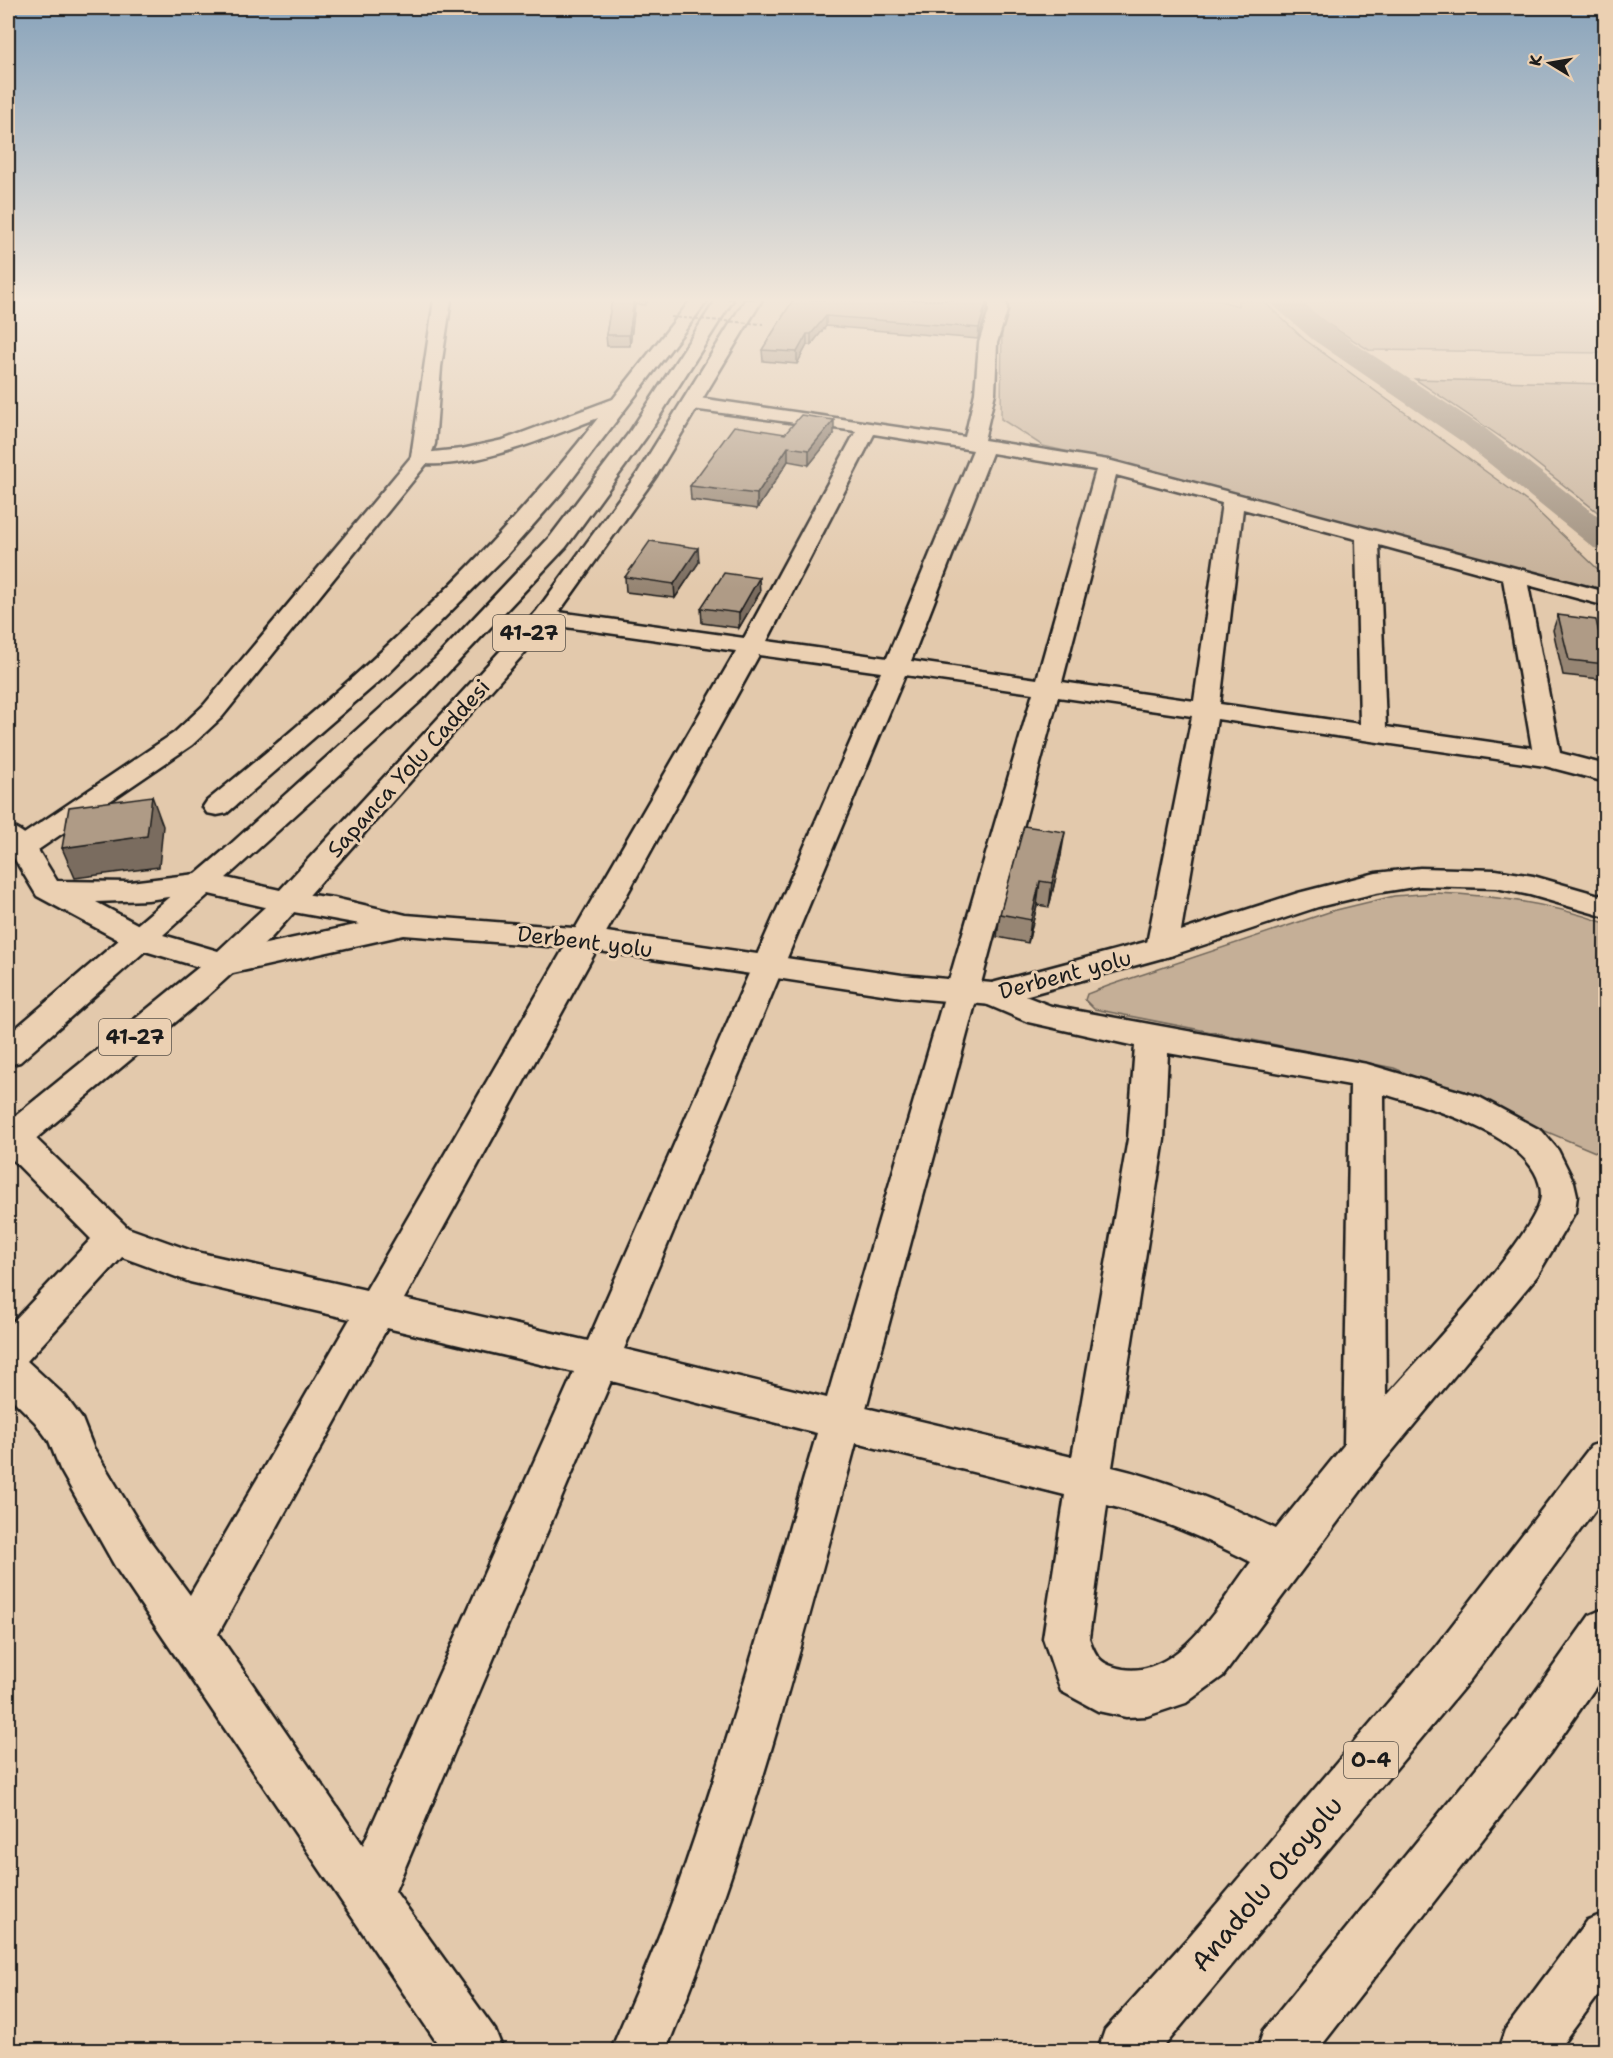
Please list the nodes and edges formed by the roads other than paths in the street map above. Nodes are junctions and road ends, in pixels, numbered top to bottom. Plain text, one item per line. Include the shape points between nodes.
1 (429, 396) edge
2 (625, 396) edge
3 (663, 396) edge
4 (696, 396) edge
5 (984, 396) edge
6 (620, 403) junction
7 (692, 403) junction
8 (980, 416) junction
9 (868, 427) junction
10 (979, 445) junction
11 (1047, 454) junction
12 (421, 458) junction
13 (1108, 466) junction
14 (1233, 501) junction
15 (1367, 535) junction
16 (1514, 573) junction
17 (1605, 598) edge
18 (543, 617) junction
19 (753, 644) junction
20 (896, 665) junction
21 (1048, 686) junction
22 (1206, 709) junction
23 (1373, 733) junction
24 (1547, 758) junction
25 (1605, 774) edge
26 (218, 807) dead end
27 (15, 842) edge
28 (204, 883) junction
29 (48, 889) junction
30 (288, 902) junction
31 (1605, 907) edge
32 (405, 925) junction
33 (139, 938) junction
34 (586, 939) junction
35 (1162, 948) junction
36 (224, 964) junction
37 (768, 966) junction
38 (978, 993) junction
39 (1152, 1038) junction
40 (8, 1053) edge
41 (1367, 1076) junction
42 (10, 1139) edge
43 (115, 1239) junction
44 (377, 1309) junction
45 (8, 1354) edge
46 (600, 1361) junction
47 (8, 1369) edge
48 (841, 1421) junction
49 (1365, 1452) junction
50 (1605, 1460) edge
51 (1089, 1480) junction
52 (1283, 1555) junction
53 (1605, 1631) edge
54 (192, 1636) junction
55 (367, 1896) junction
56 (1605, 1940) edge
57 (475, 2050) edge
58 (639, 2050) edge
59 (1125, 2050) edge
60 (1284, 2050) edge
61 (1525, 2050) edge

1 - 12 main road
2 - 6 main road
3 - 28 main road, Sapanca Yolu Caddesi via 558,542 414,694
4 - 7 main road, Sapanca Yolu Caddesi / 41-27
5 - 8 main road
6 - 12 main road via 509,445 462,455
6 - 26 main road via 533,513 383,666
7 - 9 main road
7 - 18 main road, Sapanca Yolu Caddesi / 41-27 via 646,476
8 - 10 main road
8 - 11 main road
9 - 10 main road
9 - 19 main road
10 - 11 main road
10 - 20 main road
11 - 13 main road
12 - 27 main road via 213,711 183,739
13 - 14 main road
13 - 21 main road
14 - 15 main road
14 - 22 main road
15 - 16 main road
15 - 23 main road
16 - 17 main road
16 - 24 main road
18 - 19 main road
18 - 30 main road, Sapanca Yolu Caddesi / 41-27
19 - 20 main road
19 - 34 main road
20 - 21 main road
20 - 37 main road
21 - 22 main road
21 - 38 main road
22 - 23 main road
22 - 35 main road
23 - 24 main road
24 - 25 main road
27 - 29 main road
28 - 29 main road via 123,893
28 - 30 main road
28 - 33 main road, Sapanca Yolu Caddesi
29 - 33 main road
30 - 32 main road
30 - 36 main road, Sapanca Yolu Caddesi / 41-27
31 - 35 main road, Derbent yolu via 1496,879 1420,877 1376,883 1309,900
32 - 34 main road, Derbent yolu
32 - 36 main road
33 - 36 main road
33 - 40 main road, Sapanca Yolu Caddesi
34 - 37 main road, Derbent yolu
34 - 44 main road
35 - 38 main road, Derbent yolu
36 - 42 main road, Sapanca Yolu Caddesi / 41-27
37 - 38 main road, Derbent yolu
37 - 46 main road
38 - 39 main road via 1028,1011
38 - 48 main road
39 - 41 main road
39 - 51 main road via 1146,1139
41 - 49 main road
41 - 49 main road via 1467,1106 1508,1127 1529,1141 1545,1160 1559,1195 1556,1212 1524,1265
42 - 43 main road
43 - 44 main road via 190,1266
43 - 45 main road
44 - 46 main road
44 - 54 main road
46 - 48 main road
46 - 55 main road
47 - 54 main road via 50,1409 67,1432 75,1455 132,1552
48 - 51 main road
48 - 58 main road via 746,1759 674,1966
49 - 52 main road
50 - 59 main road, Anadolu Otoyolu / O-4 via 1452,1663
51 - 52 main road via 1210,1519
51 - 52 main road via 1066,1638 1078,1674 1098,1687 1125,1693 1169,1686 1206,1659
53 - 60 main road via 1533,1736
54 - 55 main road
55 - 57 main road
56 - 61 main road

